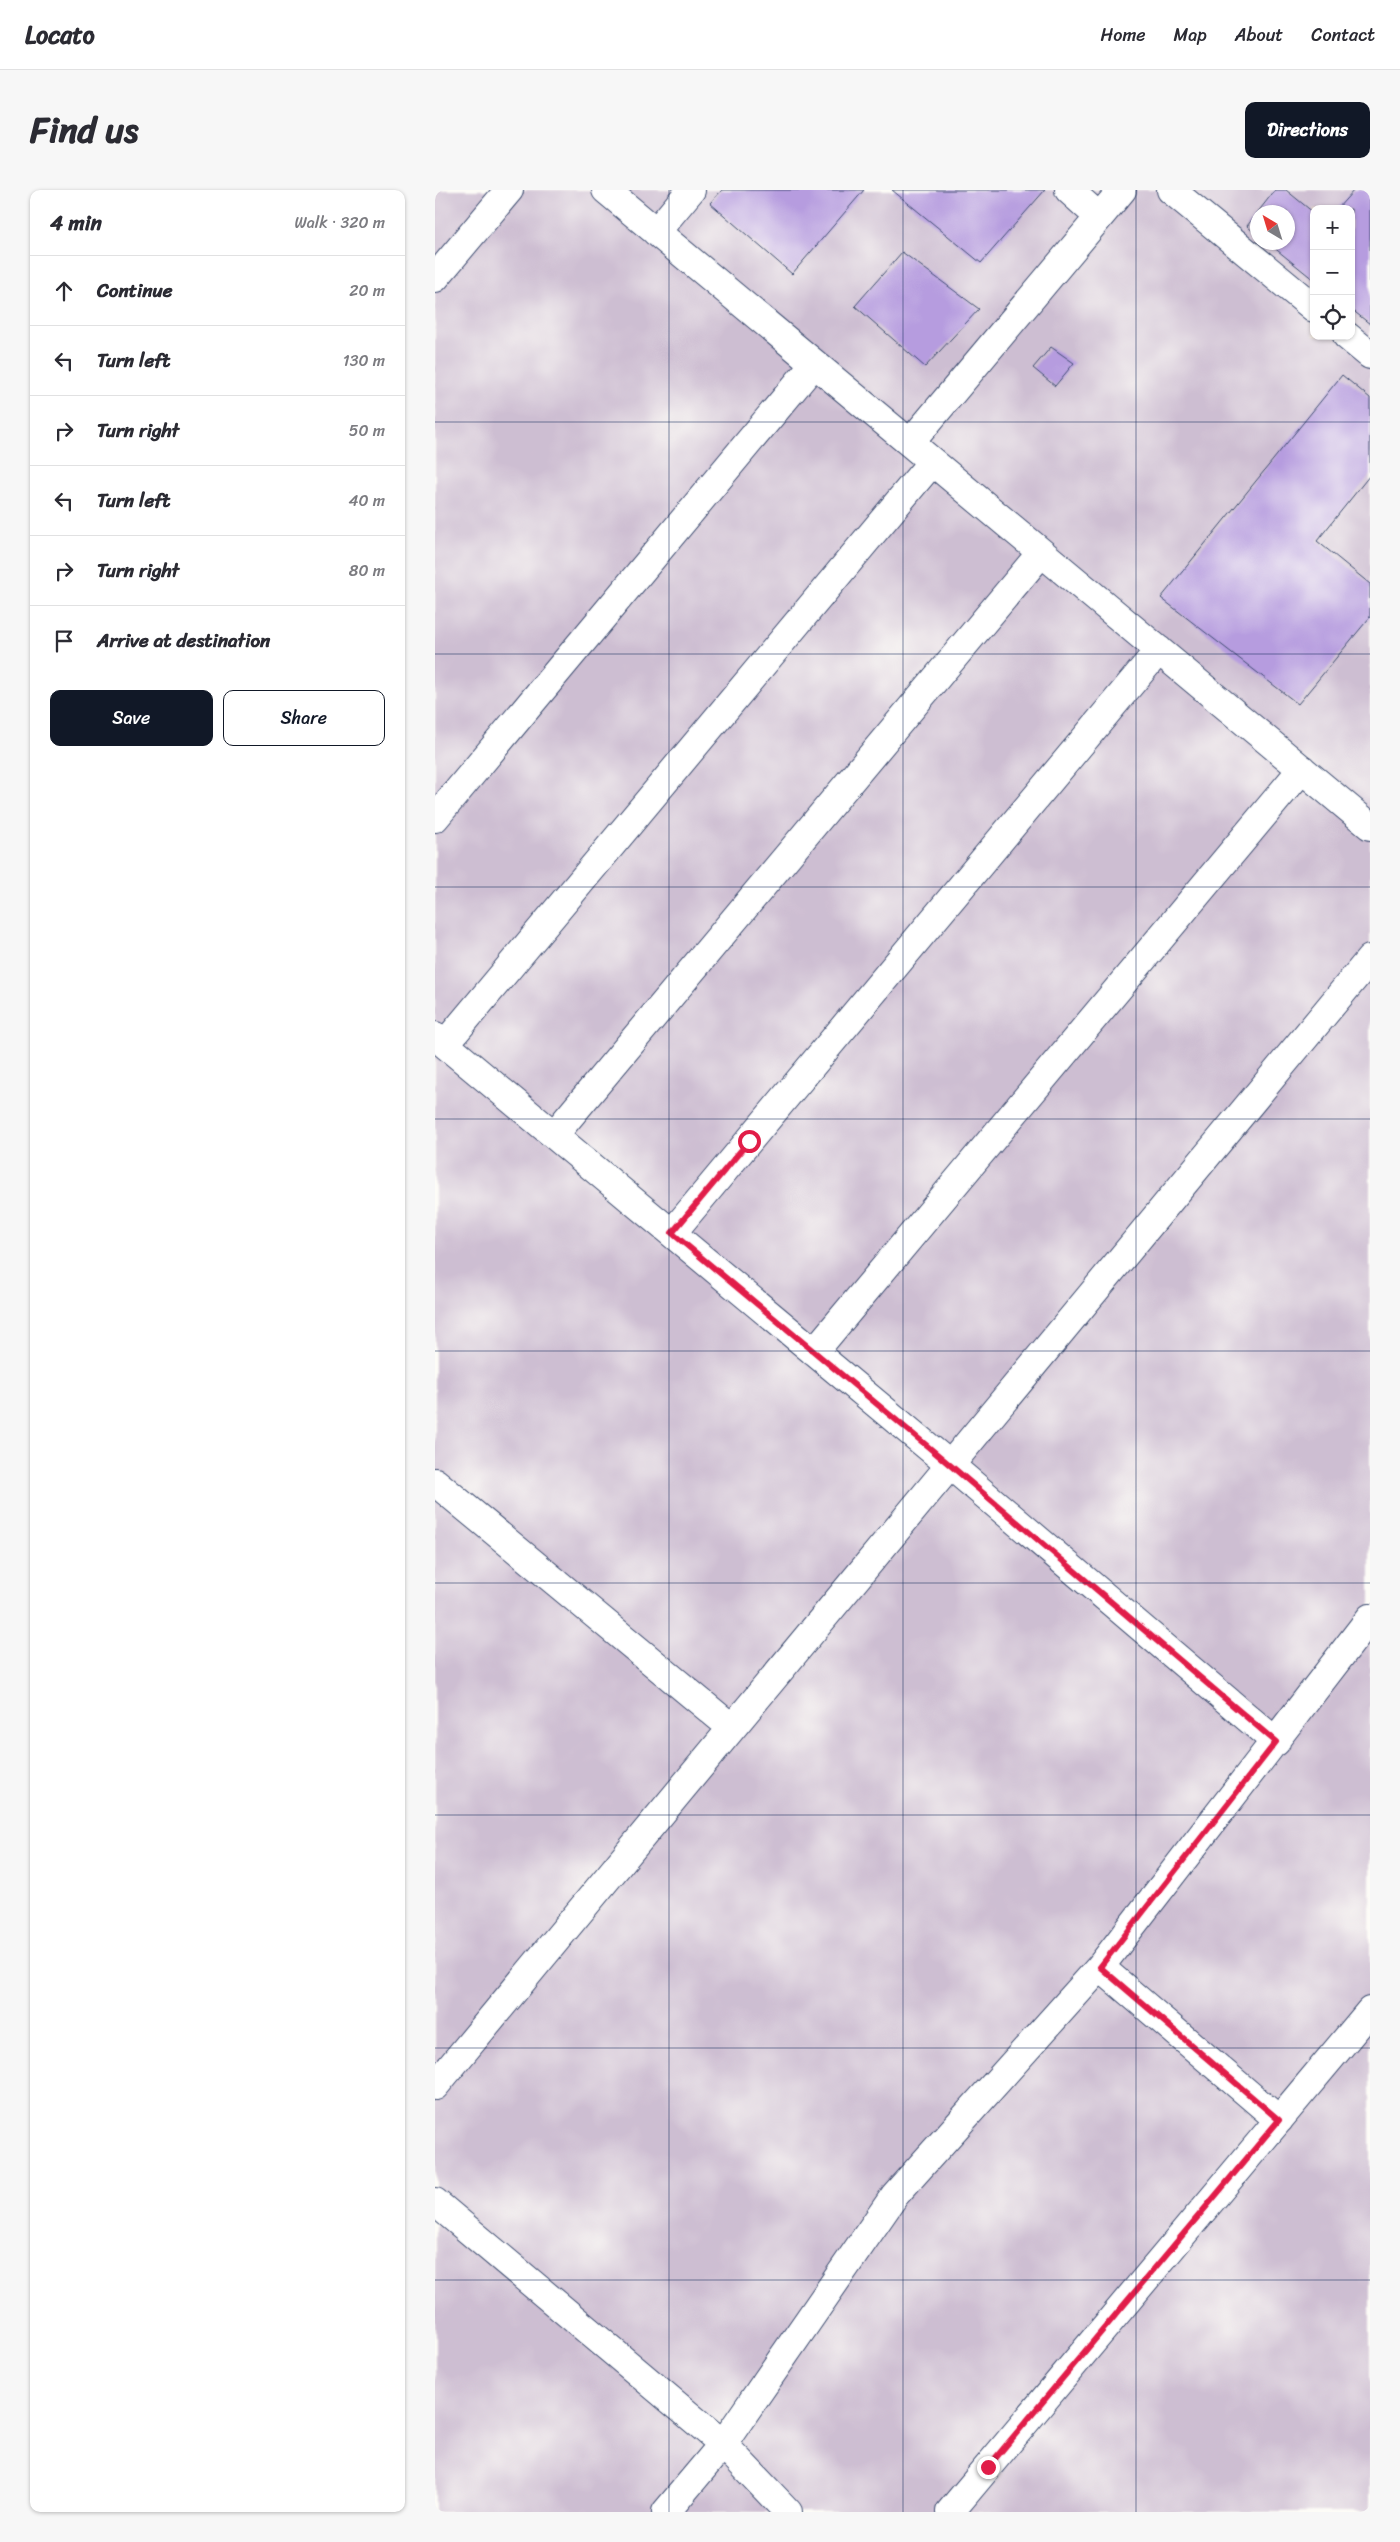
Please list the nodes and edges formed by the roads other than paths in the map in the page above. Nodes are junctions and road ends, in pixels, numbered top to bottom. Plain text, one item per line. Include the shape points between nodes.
1 (509, 190) edge
2 (606, 190) edge
3 (691, 190) edge
4 (1069, 190) edge
5 (1122, 190) edge
6 (1171, 190) edge
7 (1099, 217) junction
8 (656, 232) junction
9 (435, 278) edge
10 (1310, 305) edge
11 (1352, 340) edge
12 (1370, 355) edge
13 (814, 364) junction
14 (910, 444) junction
15 (932, 462) junction
16 (1041, 553) junction
17 (1159, 650) junction
18 (1302, 769) junction
19 (435, 818) edge
20 (1370, 826) edge
21 (1370, 959) edge
22 (440, 1040) edge
23 (554, 1135) junction
24 (672, 1233) junction
25 (814, 1352) junction
26 (950, 1465) junction
27 (435, 1482) edge
28 (1370, 1618) edge
29 (732, 1728) junction
30 (1276, 1742) junction
31 (1100, 1967) junction
32 (1370, 2011) edge
33 (435, 2086) edge
34 (1279, 2120) junction
35 (435, 2202) edge
36 (723, 2444) junction
37 (667, 2512) edge
38 (788, 2512) edge
39 (951, 2512) edge

1 - 9 street
2 - 8 street
3 - 8 street
4 - 7 street
5 - 7 street
6 - 10 street
7 - 14 street
8 - 13 street
11 - 12 street
13 - 14 street
13 - 19 street
14 - 15 street
15 - 16 street
15 - 22 street
16 - 17 street
16 - 23 street
17 - 18 street
17 - 24 street
18 - 20 street
18 - 25 street
21 - 26 street
22 - 23 street
23 - 24 street
24 - 25 street
25 - 26 street
26 - 29 street
26 - 30 street
27 - 29 street
28 - 30 street
29 - 33 street
30 - 31 street
31 - 34 street
31 - 36 street via 895,2195
32 - 34 street
34 - 39 street
35 - 36 street
36 - 37 street
36 - 38 street

